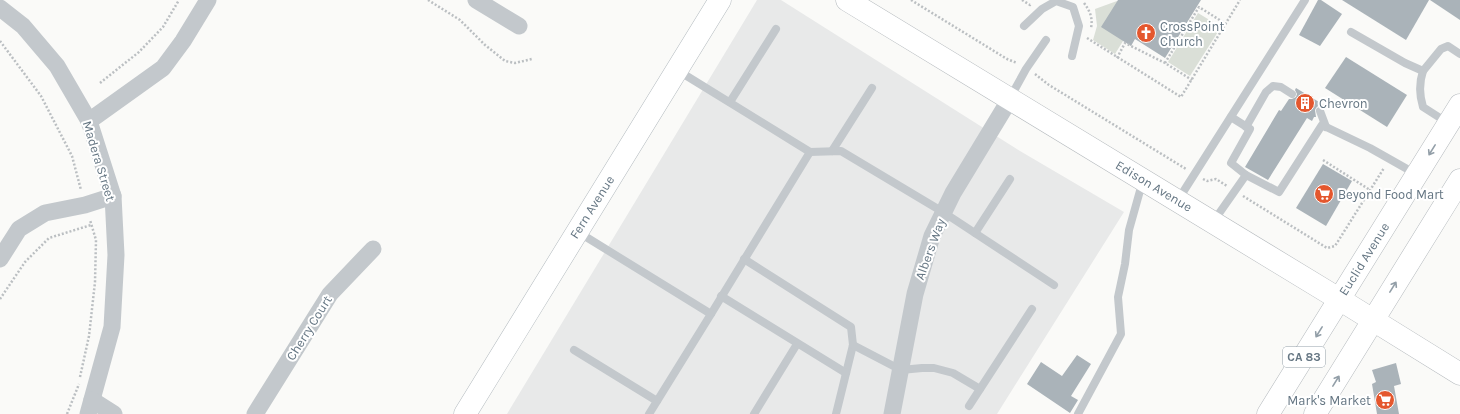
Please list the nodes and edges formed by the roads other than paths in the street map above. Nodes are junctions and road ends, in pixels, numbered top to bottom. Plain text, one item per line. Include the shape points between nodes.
1 (208, 0) edge
2 (476, 0) edge
3 (720, 0) edge
4 (847, 0) edge
5 (1305, 0) edge
6 (0, 8) edge
7 (519, 26) dead end
8 (1024, 26) dead end
9 (776, 29) dead end
10 (1350, 32) dead end
11 (1046, 40) dead end
12 (1460, 54) edge
13 (1072, 56) dead end
14 (677, 69) junction
15 (1423, 71) junction
16 (872, 88) dead end
17 (1292, 94) dead end
18 (1010, 99) junction
19 (730, 102) junction
20 (1460, 105) edge
21 (1320, 111) dead end
22 (1231, 117) junction
23 (89, 121) junction
24 (1448, 124) junction
25 (1246, 127) junction
26 (1326, 127) junction
27 (832, 151) junction
28 (810, 152) junction
29 (1246, 175) junction
30 (1416, 175) junction
31 (1010, 179) dead end
32 (1143, 180) junction
33 (1460, 180) edge
34 (113, 196) junction
35 (1178, 201) junction
36 (943, 212) junction
37 (1213, 222) junction
38 (577, 231) junction
39 (976, 233) junction
40 (373, 249) dead end
41 (0, 259) edge
42 (744, 259) junction
43 (1054, 285) dead end
44 (721, 296) junction
45 (1340, 299) junction
46 (1032, 309) dead end
47 (710, 314) junction
48 (1373, 320) junction
49 (797, 344) junction
50 (853, 345) junction
51 (574, 350) dead end
52 (900, 370) junction
53 (846, 373) junction
54 (1460, 374) edge
55 (980, 389) junction
56 (657, 401) junction
57 (969, 406) dead end
58 (90, 407) edge
59 (114, 414) edge
60 (255, 414) edge
61 (464, 414) edge
62 (649, 414) edge
63 (754, 414) edge
64 (836, 414) edge
65 (892, 414) edge
66 (1078, 414) edge
67 (1268, 414) edge
68 (1315, 414) edge

1 - 23 street via 163,68
2 - 7 street
3 - 14 main road, Fern Avenue
4 - 18 main road, Edison Avenue
5 - 22 lane
6 - 23 street, Madera Street via 23,26 57,66
8 - 13 lane via 1042,9 1056,1 1073,7 1079,26
9 - 19 lane
10 - 15 lane via 1405,64
11 - 18 lane
12 - 15 lane via 1448,46 1441,49
14 - 19 lane
14 - 38 main road, Fern Avenue
15 - 24 lane via 1419,95 1423,106
16 - 27 lane
17 - 25 lane via 1281,87 1273,86 1266,92
18 - 32 main road, Edison Avenue
18 - 36 street, Albers Way
19 - 28 lane
20 - 24 main road, Euclid Avenue / CA 83
21 - 26 lane
22 - 25 lane
22 - 35 lane
23 - 34 street, Madera Street
24 -> 30 main road, Euclid Avenue / CA 83
25 - 29 lane via 1250,130 1230,163
26 - 29 lane via 1322,125 1279,192
26 - 30 lane
27 - 28 lane
27 - 36 lane via 841,151
28 - 42 lane
29 - 37 lane
30 - 45 main road, Euclid Avenue / CA 83
31 - 39 lane
32 - 35 main road, Edison Avenue
32 - 66 lane via 1129,230 1118,297 1121,334
48 -> 33 main road
34 - 41 street via 45,213 19,229
34 - 58 street, Madera Street via 116,255 112,327
35 - 37 main road, Edison Avenue
36 - 39 lane
36 - 52 street, Albers Way via 922,266
37 - 45 main road, Edison Avenue
38 - 47 lane
38 - 61 main road, Fern Avenue
39 - 43 lane
40 - 60 street, Cherry Court via 330,294
42 - 44 lane
42 - 50 lane via 851,327
44 - 47 lane
44 - 49 lane
45 - 48 main road, Edison Avenue
45 -> 67 main road, Euclid Avenue / CA 83
46 - 55 lane
47 - 56 lane
48 - 54 main road, Edison Avenue
68 -> 48 main road
49 - 53 lane
49 - 63 lane
50 - 52 lane
50 - 53 lane
51 - 56 lane
52 - 55 lane via 934,368 953,373
52 - 65 street, Albers Way
53 - 64 lane
55 - 57 lane
56 - 62 lane
58 - 59 street

